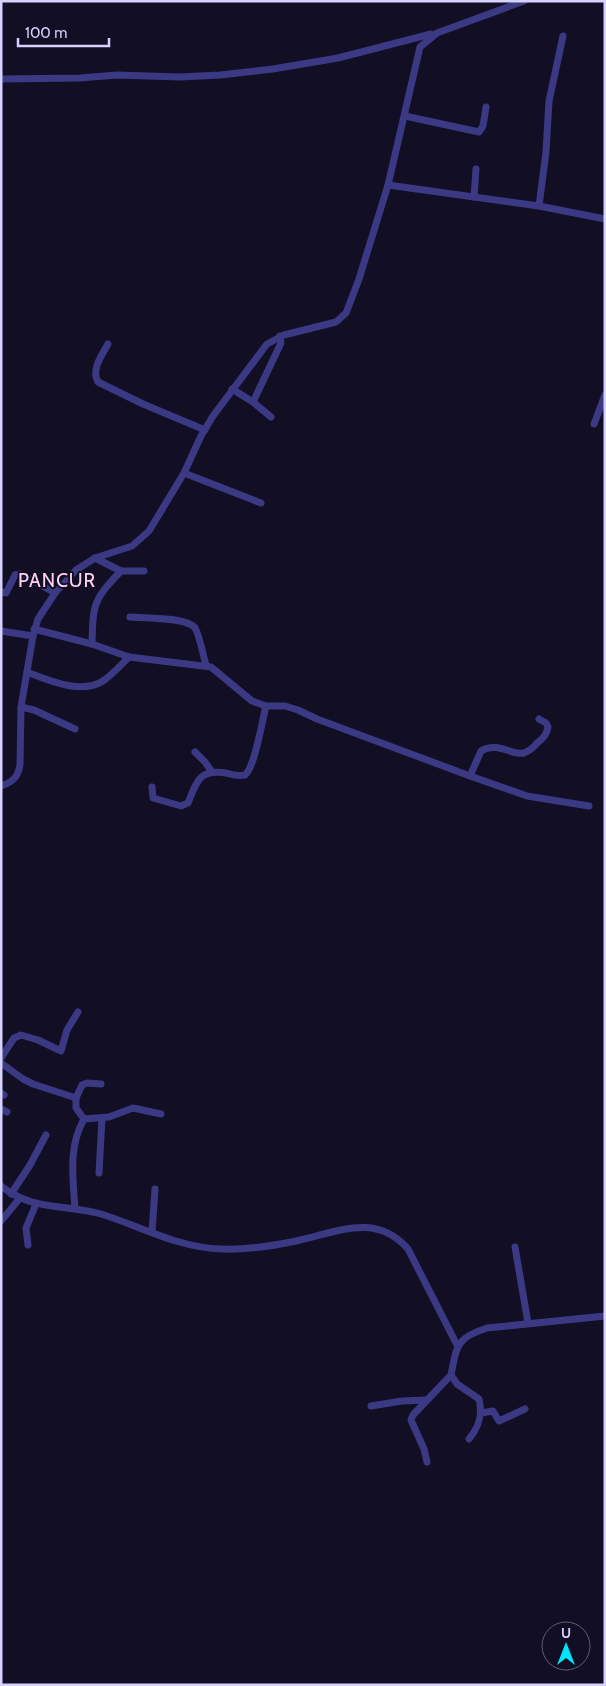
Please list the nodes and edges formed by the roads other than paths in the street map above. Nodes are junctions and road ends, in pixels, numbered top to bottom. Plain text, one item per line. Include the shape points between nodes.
1 (524, 1) edge
2 (515, 3) edge
3 (436, 33) junction
4 (564, 36) dead end
5 (1, 78) edge
6 (486, 107) dead end
7 (405, 116) junction
8 (476, 169) dead end
9 (388, 185) junction
10 (474, 197) junction
11 (539, 206) junction
12 (605, 220) edge
13 (280, 336) junction
14 (108, 344) dead end
15 (232, 389) junction
16 (605, 395) edge
17 (253, 402) junction
18 (271, 417) dead end
19 (594, 424) dead end
20 (205, 430) junction
21 (184, 473) junction
22 (261, 503) dead end
23 (95, 558) junction
24 (120, 571) junction
25 (144, 571) dead end
26 (1, 592) edge
27 (55, 594) junction
28 (130, 618) dead end
29 (1, 631) edge
30 (34, 633) junction
31 (92, 644) junction
32 (130, 657) junction
33 (206, 666) junction
34 (27, 672) junction
35 (266, 706) junction
36 (21, 707) junction
37 (539, 719) dead end
38 (74, 729) dead end
39 (195, 752) dead end
40 (212, 772) junction
41 (470, 776) junction
42 (1, 786) edge
43 (152, 787) dead end
44 (589, 806) dead end
45 (78, 1012) dead end
46 (1, 1058) edge
47 (1, 1063) edge
48 (101, 1084) dead end
49 (76, 1098) junction
50 (161, 1114) dead end
51 (102, 1118) junction
52 (84, 1119) junction
53 (46, 1135) dead end
54 (99, 1172) dead end
55 (1, 1186) edge
56 (155, 1189) dead end
57 (11, 1194) junction
58 (20, 1198) junction
59 (36, 1204) junction
60 (75, 1209) junction
61 (1, 1221) edge
62 (152, 1232) junction
63 (28, 1245) dead end
64 (514, 1247) dead end
65 (605, 1316) edge
66 (528, 1323) junction
67 (458, 1345) junction
68 (451, 1375) junction
69 (426, 1400) junction
70 (371, 1406) dead end
71 (525, 1409) dead end
72 (482, 1413) junction
73 (469, 1440) dead end
74 (427, 1462) dead end

1 - 2 street
2 - 3 street
3 - 5 street via 338,58 220,75
3 - 7 street via 420,47
4 - 11 street via 549,101
6 - 7 street via 484,126 479,132
7 - 9 street
8 - 10 street
9 - 10 street
9 - 13 street via 346,313 336,322
10 - 11 street
11 - 12 street
13 - 15 street via 264,348
13 - 17 street via 281,343
14 - 20 street via 95,369 98,382
15 - 17 street
15 - 20 street
16 - 19 street
17 - 18 street
20 - 21 street
21 - 22 street
21 - 23 street via 156,521 138,542
23 - 24 street
23 - 27 street via 76,570
24 - 25 street
24 - 31 street via 96,603
26 - 27 street via 6,593 14,575 22,574
27 - 30 street via 38,618
28 - 33 street via 191,624 196,629
29 - 30 street
30 - 31 street
30 - 34 street
31 - 32 street
32 - 33 street
32 - 34 street via 103,681 92,685 72,687
33 - 35 street via 252,701
34 - 36 street
35 - 40 street via 248,773 240,776
35 - 41 street via 298,710
36 - 38 street
36 - 42 street via 19,773 11,782
37 - 41 street via 548,727 536,745 521,753 483,749
39 - 40 street
40 - 43 street via 203,774 188,803 181,806 153,798
41 - 44 street via 527,796
45 - 46 street via 67,1030 61,1051 21,1035 14,1038
47 - 49 street via 22,1079
48 - 49 street via 82,1085
49 - 52 street via 76,1108
50 - 51 street via 133,1108
51 - 52 street
51 - 54 street
52 - 60 street via 75,1140 72,1159
53 - 57 street
55 - 57 street
56 - 62 street
57 - 58 street
58 - 59 street
58 - 61 street
59 - 60 street
59 - 63 street via 26,1228
60 - 62 street
62 - 67 street via 183,1242 237,1249 297,1241 346,1228 381,1230 400,1240 408,1249
64 - 66 street
65 - 66 street
66 - 67 street via 487,1328
67 - 68 street
68 - 69 street
68 - 72 street via 457,1384 479,1399
69 - 70 street
69 - 74 street via 411,1420
71 - 72 street via 499,1421 493,1410
72 - 73 street

